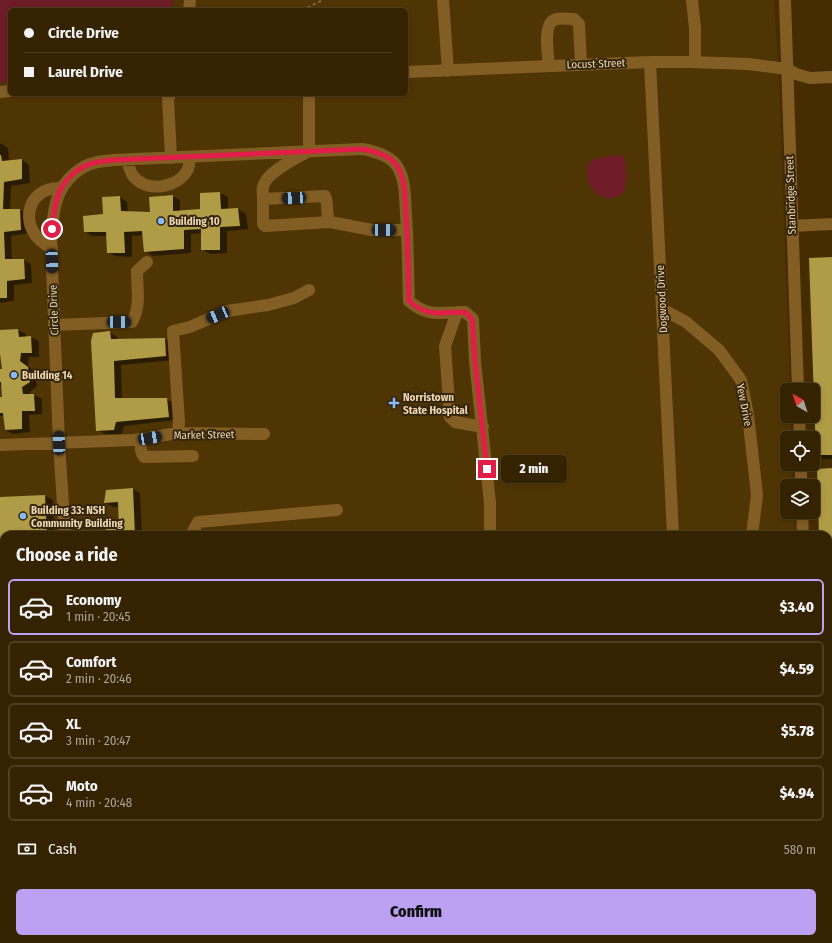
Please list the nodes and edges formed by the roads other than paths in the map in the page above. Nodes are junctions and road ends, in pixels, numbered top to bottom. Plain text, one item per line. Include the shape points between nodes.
1 (443, 0) edge
2 (692, 0) edge
3 (785, 0) edge
4 (650, 62) junction
5 (695, 62) junction
6 (581, 65) junction
7 (549, 66) junction
8 (787, 69) junction
9 (448, 71) junction
10 (408, 72) edge
11 (832, 77) edge
12 (169, 96) edge
13 (309, 96) edge
14 (309, 151) junction
15 (190, 157) junction
16 (171, 158) junction
17 (127, 160) junction
18 (61, 188) junction
19 (262, 199) junction
20 (330, 222) junction
21 (832, 224) edge
22 (792, 226) junction
23 (407, 230) junction
24 (52, 248) junction
25 (147, 262) dead end
26 (309, 290) dead end
27 (662, 309) junction
28 (457, 312) junction
29 (54, 325) junction
30 (798, 383) edge
31 (483, 427) junction
32 (178, 434) junction
33 (264, 434) dead end
34 (143, 439) junction
35 (59, 443) junction
36 (0, 445) edge
37 (193, 456) dead end
38 (337, 510) dead end
39 (802, 519) edge
40 (65, 531) edge
41 (193, 531) edge
42 (490, 531) edge
43 (674, 531) edge
44 (752, 531) edge
45 (803, 531) edge

1 - 9 street
2 - 5 street
3 - 8 street, Stanbridge Street
4 - 5 street, Locust Street
4 - 6 street, Locust Street
4 - 27 street, Dogwood Drive
5 - 8 street, Locust Street via 748,64
6 - 7 street, Locust Street
6 - 7 street via 579,24 574,19 555,19 547,28
7 - 9 street, Locust Street
8 - 11 street, Locust Street via 810,78
8 - 22 street, Stanbridge Street
9 - 10 street, Locust Street
12 - 16 street
13 - 14 street
14 - 15 street, Circle Drive
14 - 19 street via 269,176 263,186
14 - 23 street, Circle Drive via 362,149 376,152 397,165 403,179
15 - 16 street, Circle Drive
15 - 17 street via 188,168 182,177 171,184 158,187 144,184 135,178
16 - 17 street, Circle Drive
17 - 18 street, Circle Drive via 94,163 80,169
18 - 24 street, Circle Drive via 53,213
18 - 24 street via 42,192 30,207 28,222 34,234 43,244
19 - 20 street via 325,196
19 - 20 street via 265,226
20 - 23 street via 372,230
21 - 22 street
22 - 30 street, Stanbridge Street
23 - 28 street, Circle Drive via 409,301 418,309 429,313
24 - 29 street, Circle Drive
25 - 29 street via 137,271 137,314 132,322
26 - 32 street via 294,298 268,305 227,311 190,328 173,331
27 - 43 street, Dogwood Drive
27 - 44 street, Yew Drive via 686,322 719,350 741,380 748,415 757,495
28 - 31 street, Circle Drive via 465,312 472,319
28 - 31 street via 445,346 450,417 455,422
29 - 35 street, Circle Drive
31 - 42 street
32 - 33 street, Market Street
32 - 34 street, Market Street
34 - 35 street, Market Street
34 - 37 street via 140,444 144,457
35 - 36 street, Market Street
35 - 40 street, Circle Drive
38 - 41 street via 198,522
39 - 45 street

